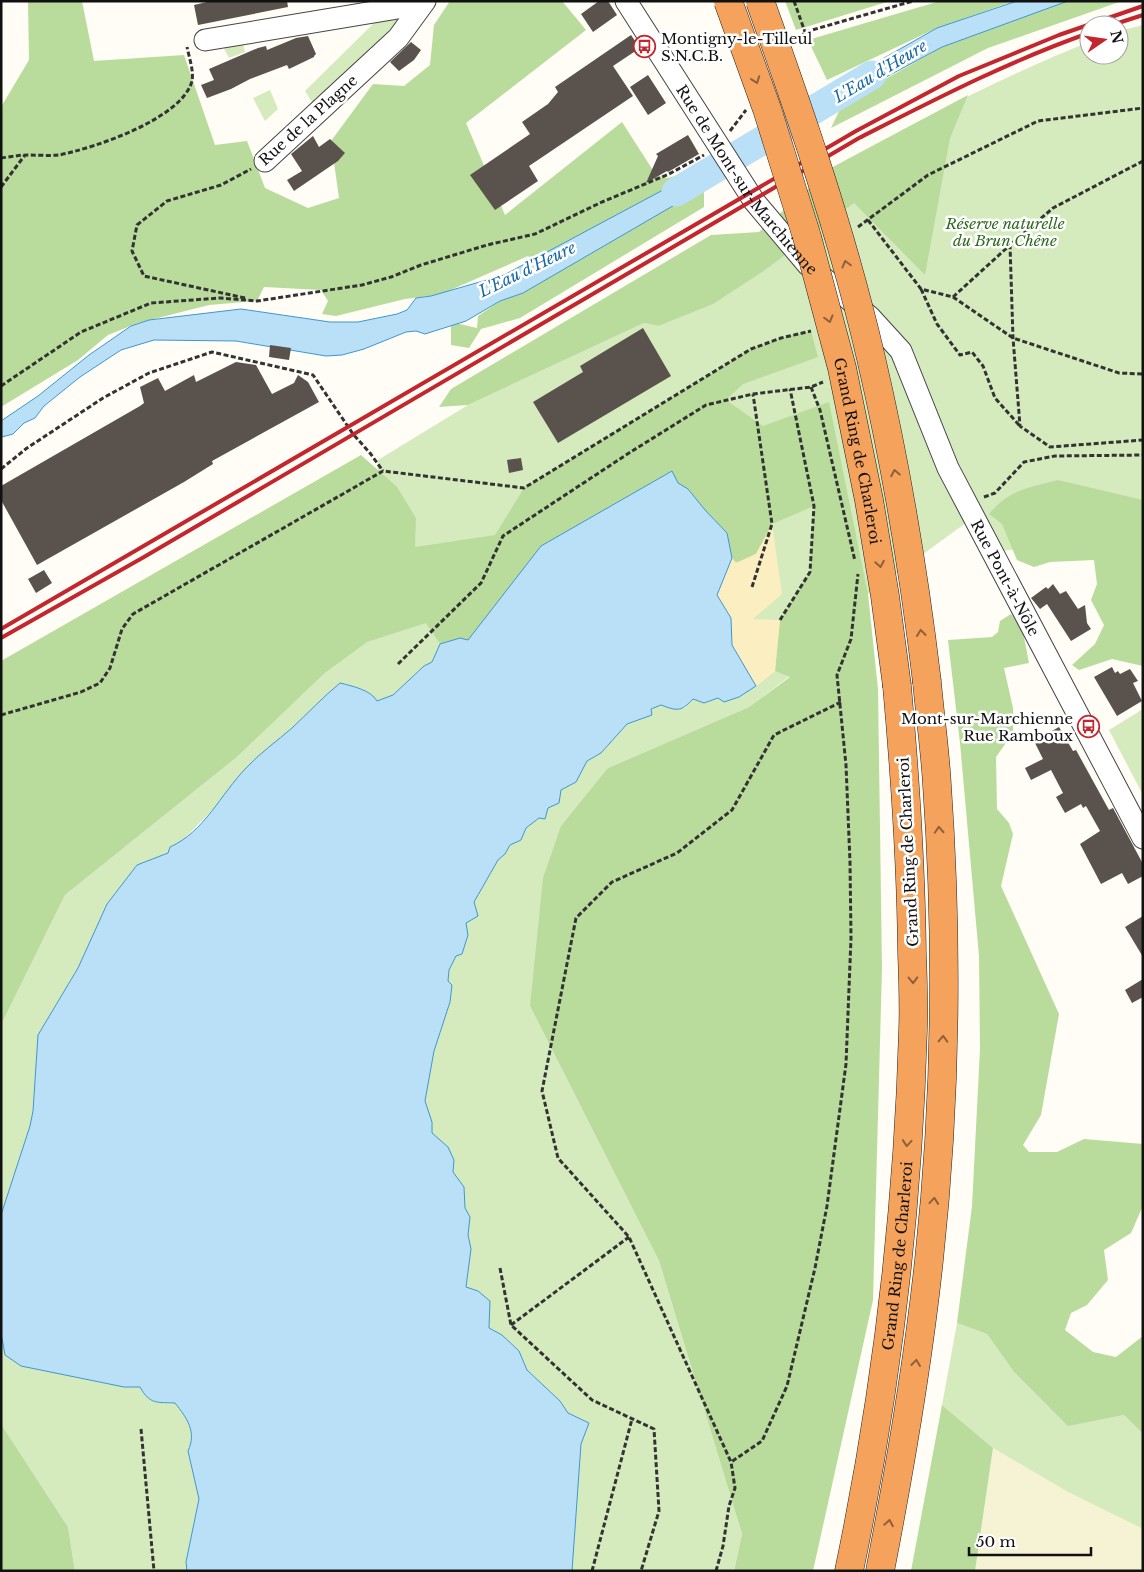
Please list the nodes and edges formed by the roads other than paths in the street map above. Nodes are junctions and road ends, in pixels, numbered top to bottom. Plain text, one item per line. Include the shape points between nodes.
1 (626, 1) edge
2 (728, 1) edge
3 (760, 1) edge
4 (423, 3) edge
5 (205, 40) road end
6 (265, 161) road end
7 (870, 317) joint
8 (1143, 838) edge
9 (881, 1390) junction
10 (829, 1571) edge
11 (849, 1571) edge
12 (880, 1571) edge

1 - 7 street, Rue de Mont-sur-Marchienne via 754,201 808,265
2 -> 9 highway, Grand Ring de Charleroi, bridge via 770,118 842,368 886,596 897,686 911,879 914,1028 898,1258
12 -> 3 highway, Grand Ring de Charleroi, bridge via 911,1401 929,1260 939,1132 943,1028 942,879 937,784 916,591 871,358 835,225
4 - 5 street, Rue de la Plagne
4 - 6 street, Rue de la Plagne via 398,38
7 - 8 street, Rue Pont-à-Nôle via 902,351 948,468
9 - 10 highway via 858,1434
9 - 11 highway, Grand Ring de Charleroi

